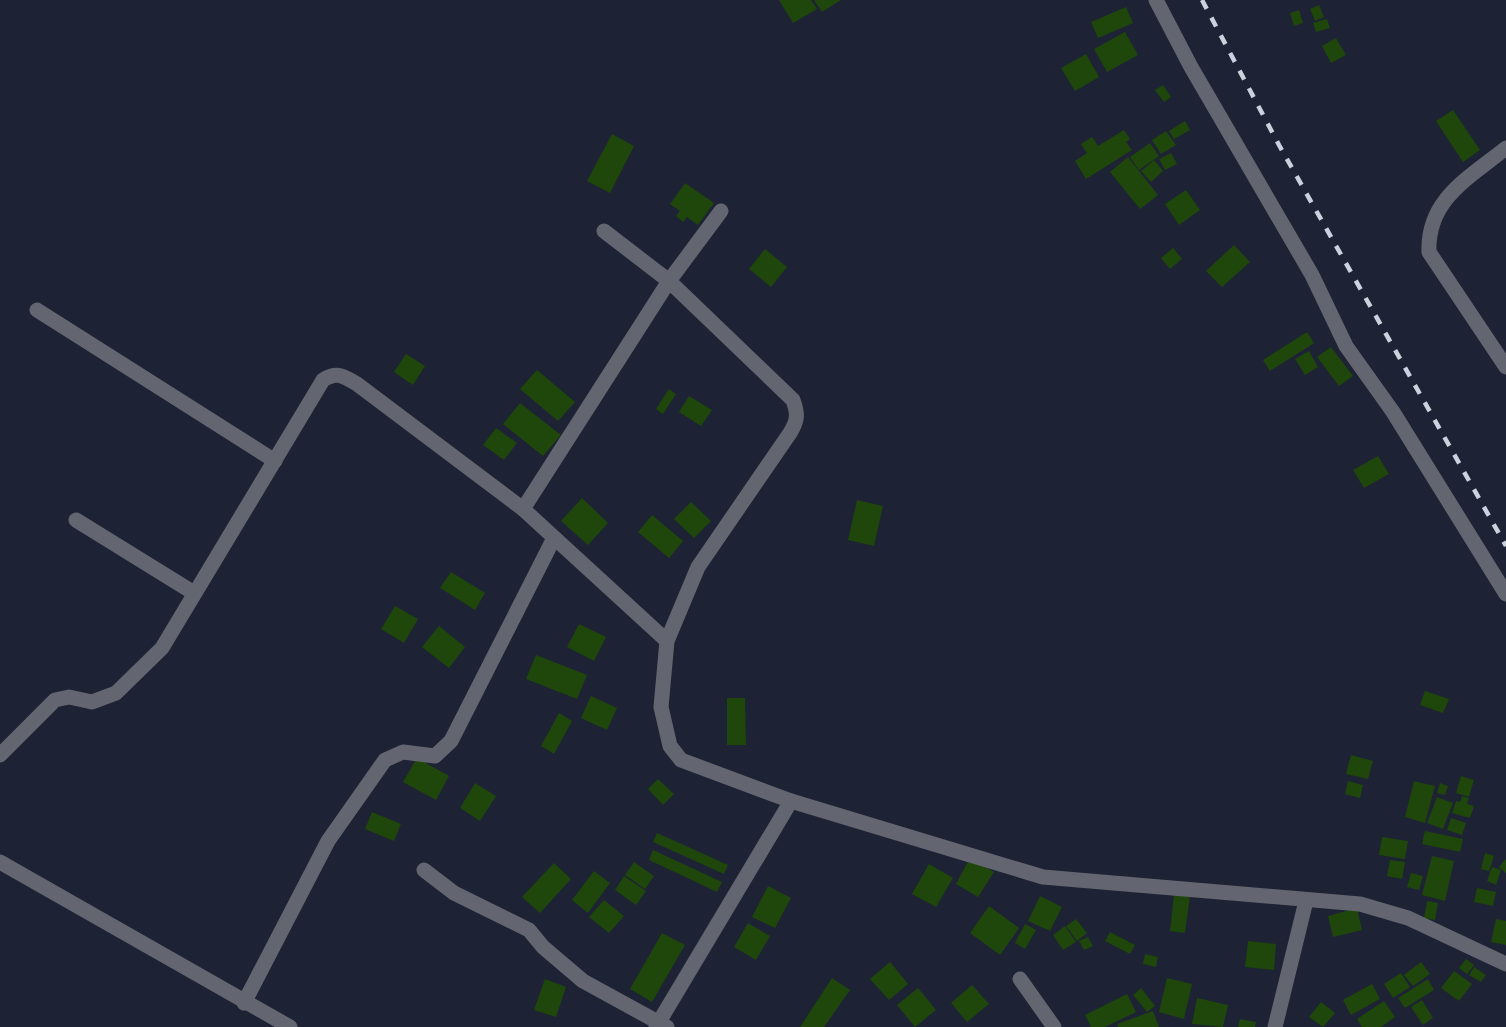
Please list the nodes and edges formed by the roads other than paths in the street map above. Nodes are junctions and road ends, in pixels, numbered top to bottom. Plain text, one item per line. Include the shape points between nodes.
1 (1156, 0) edge
2 (1506, 148) edge
3 (721, 211) dead end
4 (604, 231) dead end
5 (669, 281) junction
6 (37, 310) dead end
7 (1506, 367) edge
8 (274, 460) junction
9 (523, 509) junction
10 (76, 520) dead end
11 (554, 538) junction
12 (194, 593) junction
13 (1506, 594) edge
14 (667, 641) junction
15 (0, 755) edge
16 (791, 801) junction
17 (0, 862) edge
18 (424, 870) dead end
19 (1306, 901) junction
20 (1506, 964) edge
21 (1020, 979) dead end
22 (244, 1003) junction
23 (661, 1026) edge
24 (290, 1027) edge
25 (1054, 1027) edge
26 (1275, 1027) edge

1 - 13 street via 1191,68 1312,275 1346,346 1393,412
2 - 7 street via 1448,196 1435,213 1428,234 1429,252
3 - 5 street
4 - 5 street
5 - 9 street
5 - 14 street via 793,400 798,413 790,433 698,567
6 - 8 street
8 - 9 street via 323,380 332,374 342,375
8 - 12 street
9 - 11 street
10 - 12 street
11 - 14 street
11 - 22 street via 451,741 435,756 403,752 385,760 328,842
12 - 15 street via 162,648 116,693 92,702 69,697 55,700
14 - 16 street via 661,707 670,746 681,760
16 - 19 street via 1043,877
16 - 23 street
17 - 22 street
18 - 23 street via 454,893 529,930 583,981
19 - 20 street via 1360,904 1407,918
19 - 26 street
21 - 25 street
22 - 24 street

